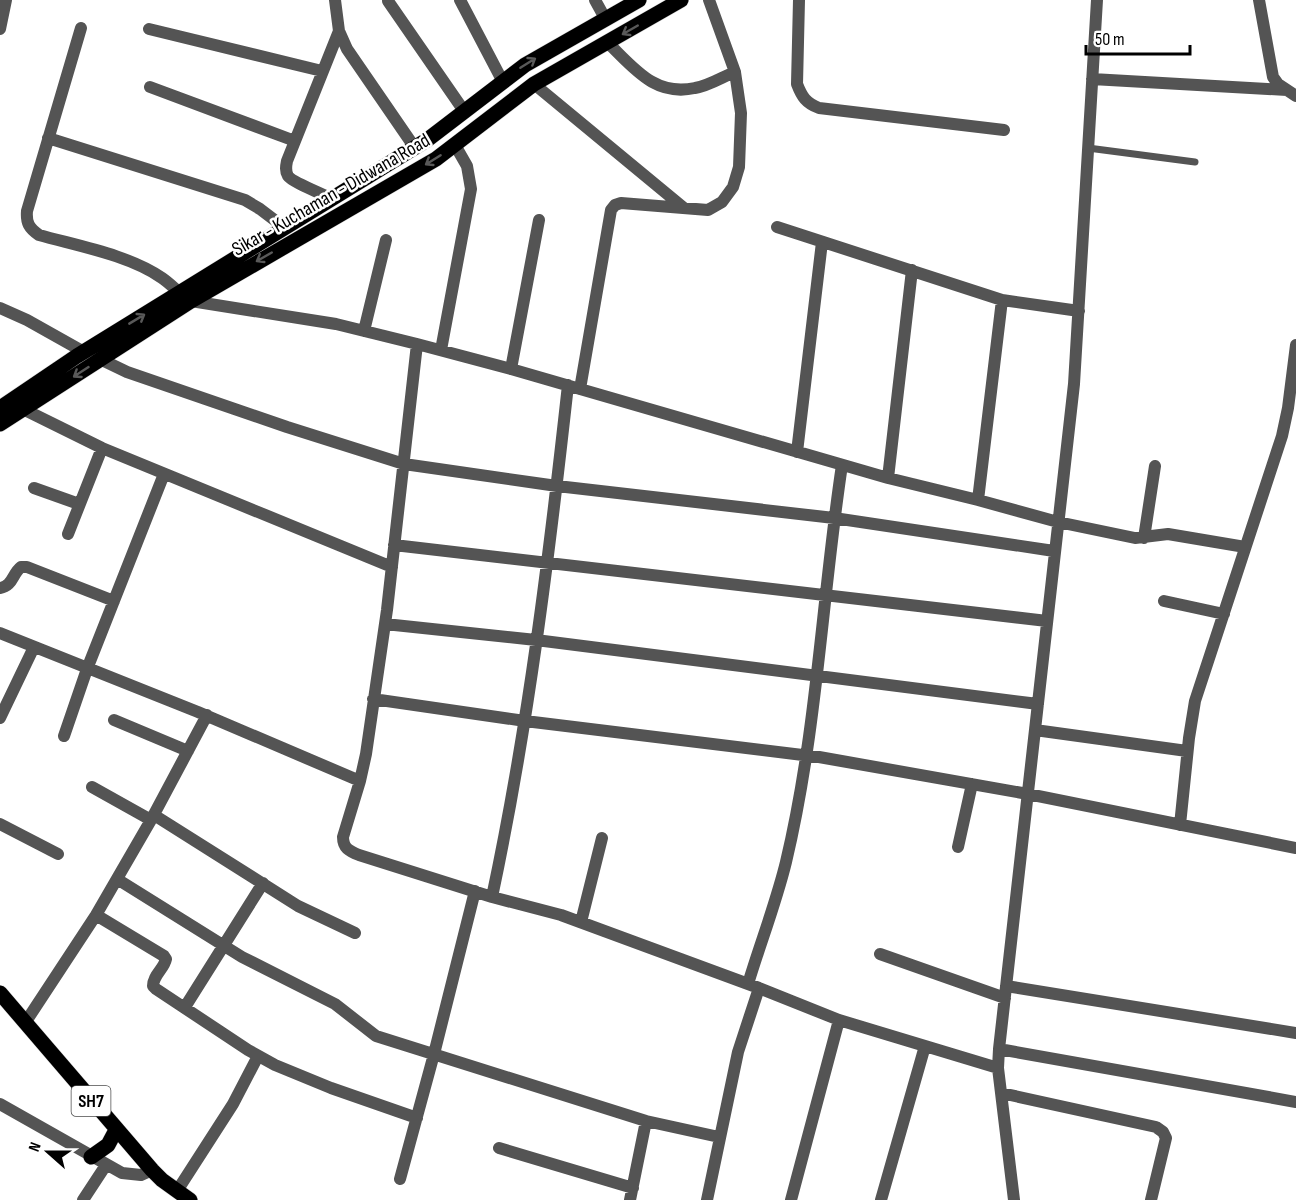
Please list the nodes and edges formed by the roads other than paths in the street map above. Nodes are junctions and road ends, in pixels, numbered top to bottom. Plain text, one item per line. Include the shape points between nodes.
1 (6, 0) edge
2 (335, 0) edge
3 (460, 0) edge
4 (595, 0) edge
5 (639, 0) edge
6 (681, 0) edge
7 (709, 0) edge
8 (800, 0) edge
9 (1096, 0) edge
10 (1258, 0) edge
11 (388, 1) edge
12 (606, 20) junction
13 (81, 28) dead end
14 (149, 28) dead end
15 (0, 29) edge
16 (339, 31) junction
17 (608, 43) junction
18 (322, 71) junction
19 (735, 72) junction
20 (1092, 79) junction
21 (503, 82) junction
22 (534, 84) junction
23 (150, 87) dead end
24 (1292, 93) edge
25 (464, 111) junction
26 (1004, 130) dead end
27 (48, 138) junction
28 (294, 141) junction
29 (455, 145) junction
30 (415, 148) junction
31 (1088, 148) junction
32 (1195, 162) dead end
33 (332, 199) junction
34 (684, 208) junction
35 (539, 220) dead end
36 (777, 227) dead end
37 (285, 228) junction
38 (386, 240) dead end
39 (822, 242) junction
40 (912, 270) junction
41 (186, 297) junction
42 (1002, 300) junction
43 (0, 308) edge
44 (1079, 311) junction
45 (364, 331) junction
46 (417, 344) junction
47 (1296, 345) edge
48 (441, 350) junction
49 (84, 352) junction
50 (100, 359) junction
51 (512, 369) junction
52 (574, 387) junction
53 (1293, 394) edge
54 (0, 408) edge
55 (23, 409) junction
56 (0, 424) edge
57 (102, 448) junction
58 (797, 452) junction
59 (404, 464) junction
60 (842, 465) junction
61 (1155, 466) dead end
62 (164, 474) junction
63 (888, 478) junction
64 (557, 486) junction
65 (34, 488) dead end
66 (978, 500) junction
67 (80, 504) junction
68 (834, 518) junction
69 (1058, 522) junction
70 (68, 534) dead end
71 (1144, 538) junction
72 (394, 545) junction
73 (1245, 547) junction
74 (1054, 551) junction
75 (547, 562) junction
76 (392, 567) junction
77 (0, 588) edge
78 (826, 597) junction
79 (114, 601) junction
80 (1164, 601) dead end
81 (1224, 614) junction
82 (1047, 621) junction
83 (385, 624) junction
84 (0, 633) edge
85 (536, 640) junction
86 (34, 647) junction
87 (87, 669) junction
88 (817, 676) junction
89 (373, 699) junction
90 (1038, 704) junction
91 (207, 715) junction
92 (0, 718) edge
93 (114, 720) dead end
94 (525, 721) junction
95 (1035, 730) junction
96 (64, 736) dead end
97 (188, 751) junction
98 (1187, 752) junction
99 (806, 755) junction
100 (360, 781) junction
101 (972, 784) junction
102 (92, 786) dead end
103 (1028, 794) junction
104 (152, 818) junction
105 (0, 824) edge
106 (1180, 825) junction
107 (602, 838) dead end
108 (958, 847) dead end
109 (1296, 848) edge
110 (58, 854) dead end
111 (117, 879) junction
112 (262, 883) junction
113 (475, 891) junction
114 (492, 897) junction
115 (96, 915) junction
116 (581, 922) junction
117 (355, 933) dead end
118 (223, 946) junction
119 (880, 954) dead end
120 (753, 986) junction
121 (1005, 992) junction
122 (0, 993) edge
123 (185, 1006) junction
124 (839, 1020) junction
125 (25, 1023) junction
126 (1296, 1033) edge
127 (925, 1046) junction
128 (999, 1049) junction
129 (434, 1054) junction
130 (258, 1056) junction
131 (998, 1068) junction
132 (1001, 1093) junction
133 (1296, 1102) edge
134 (0, 1104) edge
135 (417, 1118) junction
136 (646, 1120) junction
137 (116, 1130) junction
138 (719, 1137) junction
139 (499, 1148) dead end
140 (91, 1157) junction
141 (106, 1166) junction
142 (152, 1170) junction
143 (400, 1179) dead end
144 (631, 1194) edge
145 (184, 1196) edge
146 (83, 1200) edge
147 (707, 1200) edge
148 (791, 1200) edge
149 (881, 1200) edge
150 (1014, 1200) edge
151 (1151, 1200) edge

1 - 15 street
2 - 16 street
3 - 21 street
4 - 12 street
5 - 12 main road, Sikar - Kuchaman - Didwana Road
6 -> 17 main road, Sikar - Kuchaman - Didwana Road
7 - 19 street
8 - 26 street via 797,84 801,96 810,104
9 - 20 street
10 - 24 street via 1273,77
11 - 25 street
21 -> 12 main road, Sikar - Kuchaman - Didwana Road via 525,65
13 - 27 street
14 - 18 street
16 - 18 street
16 - 30 street via 347,49
17 - 19 street via 658,86 677,90 697,88
17 - 22 main road, Sikar - Kuchaman - Didwana Road
18 - 28 street
19 - 34 street via 741,113 739,167 733,188 722,202 708,210
20 - 24 street
20 - 31 street
21 - 25 main road, Sikar - Kuchaman - Didwana Road
22 - 29 main road, Sikar - Kuchaman - Didwana Road
22 - 34 street
23 - 28 street
25 - 30 main road, Sikar - Kuchaman - Didwana Road
27 - 37 street via 245,200
27 - 41 street via 27,211 30,229 144,268
28 - 33 street via 287,161 288,176
29 -> 41 main road, Sikar - Kuchaman - Didwana Road
29 - 48 street via 467,166 471,189
30 - 33 main road, Sikar - Kuchaman - Didwana Road
31 - 32 lane
31 - 44 street
33 - 37 main road, Sikar - Kuchaman - Didwana Road
34 - 52 street via 621,203 611,210
35 - 51 street
36 - 39 street
37 - 41 main road, Sikar - Kuchaman - Didwana Road
38 - 45 street
39 - 40 street
39 - 58 street
40 - 42 street
40 - 63 street
41 - 45 street
49 -> 41 main road, Sikar - Kuchaman - Didwana Road
41 - 50 main road, Sikar - Kuchaman - Didwana Road
42 - 44 street
42 - 66 street
43 - 49 street
44 - 69 street
45 - 46 street
46 - 48 street
46 - 59 street
47 - 53 street
48 - 51 street
49 - 54 main road, Sikar - Kuchaman - Didwana Road
50 -> 55 main road, Sikar - Kuchaman - Didwana Road
50 - 59 street via 127,372
51 - 52 street
52 - 58 street
52 - 64 street
53 - 73 street
55 - 56 main road, Sikar - Kuchaman - Didwana Road
55 - 57 street
57 - 62 street
57 - 67 street
58 - 60 street
59 - 64 street
59 - 72 street
60 - 63 street
60 - 68 street
61 - 71 street
62 - 76 street
62 - 79 street
63 - 66 street
64 - 68 street
64 - 75 street
65 - 67 street
66 - 69 street
67 - 70 street
68 - 74 street
68 - 78 street
69 - 71 street
69 - 74 street
71 - 73 street via 1168,534
72 - 75 street
72 - 76 street
73 - 81 street
74 - 82 street
75 - 78 street
75 - 85 street
76 - 83 street
77 - 79 street via 10,583 17,570 27,567
78 - 82 street
78 - 88 street
79 - 87 street
80 - 81 street
81 - 98 street via 1195,701
82 - 90 street
83 - 85 street
83 - 89 street
84 - 86 street
85 - 88 street
85 - 94 street
86 - 87 street
86 - 92 street
87 - 91 street
87 - 96 street
88 - 90 street
88 - 99 street
89 - 94 street
89 - 100 street
90 - 95 street
91 - 97 street
91 - 100 street
93 - 97 street
94 - 99 street
94 - 114 street
95 - 98 street
95 - 103 street
97 - 104 street
98 - 106 street
99 - 101 street
99 - 120 street via 786,862
100 - 113 street via 344,837 348,850
101 - 103 street
101 - 108 street
102 - 104 street
103 - 106 street
103 - 121 street
104 - 111 street
104 - 112 street
105 - 110 street
106 - 109 street
107 - 116 street
111 - 115 street
111 - 118 street
112 - 117 street via 298,906
112 - 118 street
113 - 114 street
113 - 129 street
114 - 116 street
115 - 123 street via 164,956 165,964 153,986
115 - 125 street
116 - 120 street
118 - 123 street
118 - 129 street via 335,1004 376,1036
119 - 121 street
120 - 124 street
120 - 138 street
121 - 126 street
121 - 128 street
122 - 125 main road, SH7
123 - 130 street
124 - 127 street
124 - 148 street
125 - 137 main road, SH7
127 - 131 street
127 - 149 street
128 - 131 street
128 - 133 street
129 - 135 street
129 - 136 street
130 - 135 street via 331,1088
130 - 145 street
131 - 132 street
132 - 150 street
132 - 151 street via 1156,1127 1166,1138
134 - 140 street
135 - 143 street
136 - 138 street
136 - 144 street
137 - 140 main road via 108,1145
137 - 142 main road, SH7
138 - 147 street
139 - 144 street
140 - 141 street
141 - 142 street via 132,1175
141 - 146 street
142 - 145 main road, SH7

